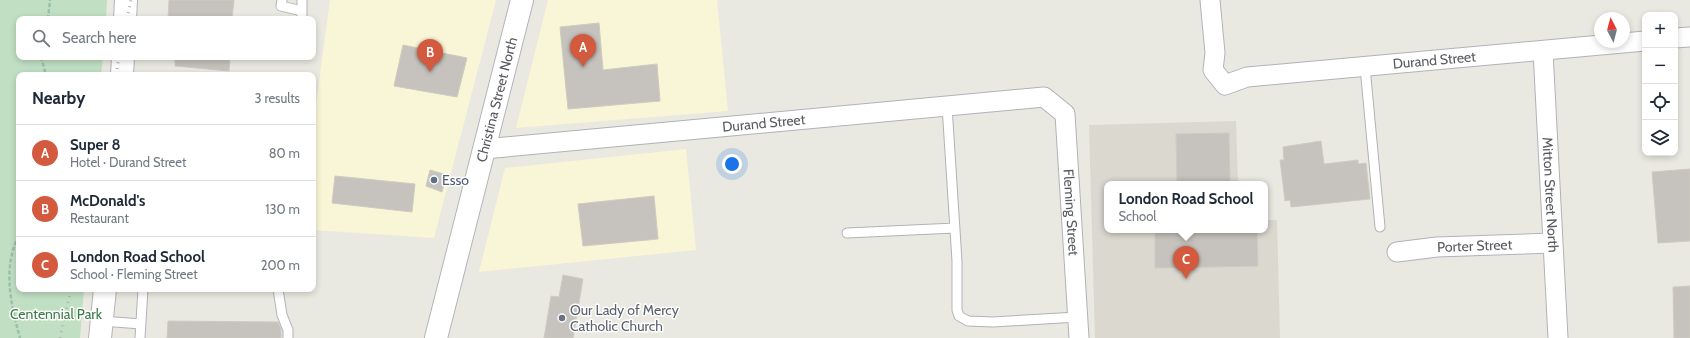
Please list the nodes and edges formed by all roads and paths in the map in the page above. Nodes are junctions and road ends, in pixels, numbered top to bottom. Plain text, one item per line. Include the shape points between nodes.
1 (50, 0) edge
2 (126, 0) edge
3 (282, 0) edge
4 (302, 0) edge
5 (522, 0) edge
6 (1210, 0) edge
7 (302, 15) edge
8 (48, 16) edge
9 (125, 16) edge
10 (1690, 37) edge
11 (1678, 38) edge
12 (1642, 41) edge
13 (1542, 51) junction
14 (42, 60) edge
15 (123, 60) edge
16 (1365, 67) junction
17 (45, 72) edge
18 (122, 72) edge
19 (1044, 97) joint
20 (947, 106) junction
21 (484, 149) junction
22 (1380, 227) dead end
23 (955, 228) junction
24 (847, 233) dead end
25 (16, 241) edge
26 (1552, 243) junction
27 (1397, 252) dead end
28 (105, 292) edge
29 (143, 292) edge
30 (278, 292) edge
31 (1077, 317) junction
32 (141, 324) junction
33 (101, 330) edge
34 (20, 338) edge
35 (140, 338) edge
36 (288, 338) edge
37 (436, 338) edge
38 (1078, 338) edge
39 (1558, 338) edge

1 - 8 path
2 - 9 main road
3 - 7 lane via 281,6
4 - 7 lane
5 - 21 main road, Christina Street North
6 - 16 street, Durand Street via 1215,53 1213,70 1225,85 1247,77
10 - 11 street
12 - 13 street, Durand Street
13 - 16 street, Durand Street
13 - 26 street, Mitton Street North
14 - 17 path
15 - 18 main road
16 - 22 lane
19 - 20 street, Durand Street
19 - 31 street, Fleming Street via 1065,114
20 - 21 street, Durand Street
20 - 23 lane
21 - 37 main road, Christina Street North
23 - 24 lane
23 - 31 lane via 959,316 968,321 993,322
25 - 34 path via 10,271 12,305
26 - 27 street, Porter Street via 1437,247
26 - 39 street, Mitton Street North
28 - 33 main road
29 - 32 lane
30 - 36 lane
31 - 38 street, Fleming Street
32 - 33 lane
32 - 35 lane

